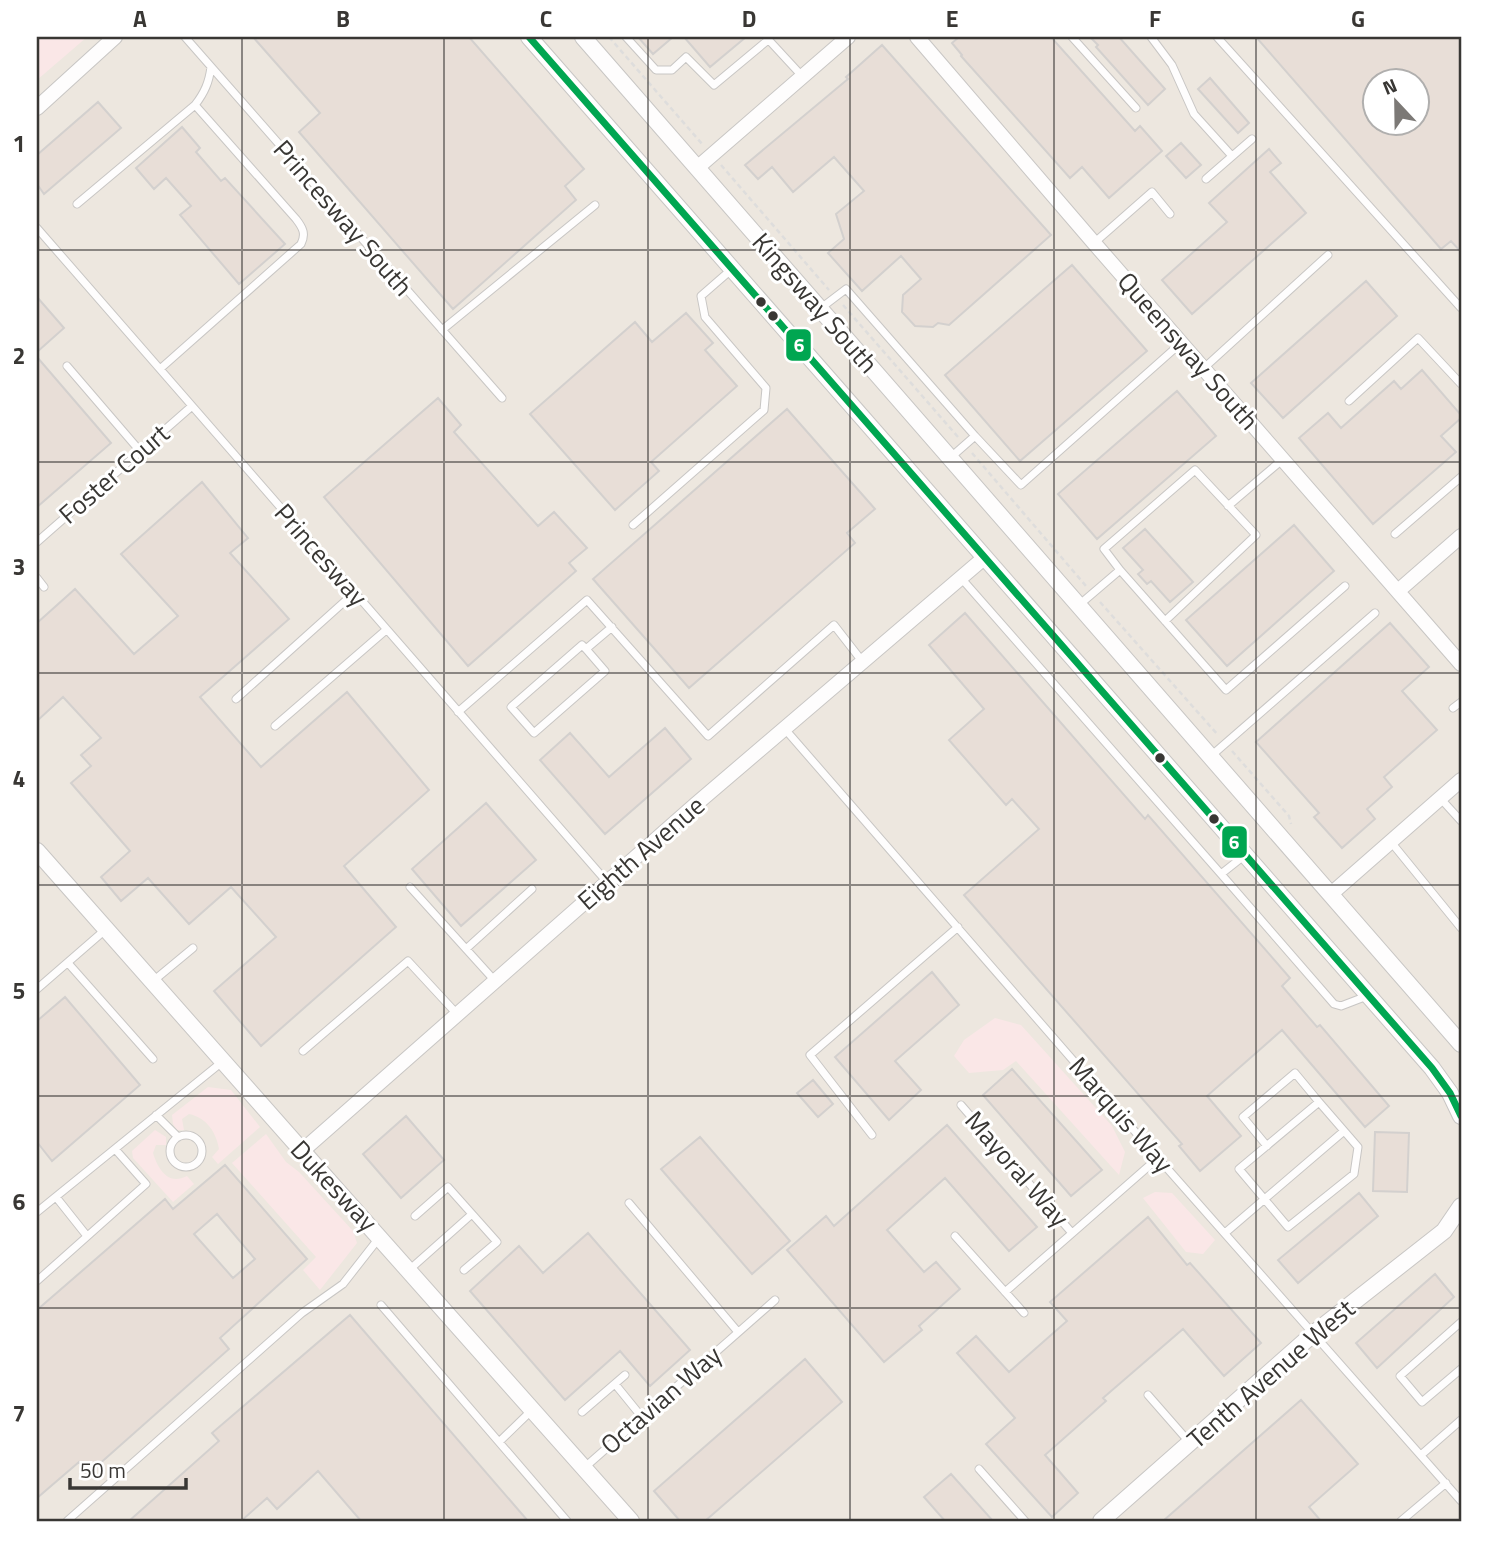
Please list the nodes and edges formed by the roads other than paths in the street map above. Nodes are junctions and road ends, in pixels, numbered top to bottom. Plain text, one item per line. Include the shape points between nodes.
1 (115, 37) edge
2 (185, 37) edge
3 (530, 37) edge
4 (583, 37) edge
5 (626, 37) edge
6 (848, 37) edge
7 (917, 37) edge
8 (1072, 37) edge
9 (1151, 37) edge
10 (1217, 37) edge
11 (767, 38) edge
12 (211, 67) junction
13 (802, 76) junction
14 (195, 104) junction
15 (37, 108) edge
16 (1136, 108) dead end
17 (1252, 139) dead end
18 (1232, 156) junction
19 (698, 169) junction
20 (1206, 179) dead end
21 (77, 204) dead end
22 (594, 205) dead end
23 (1170, 214) dead end
24 (37, 228) edge
25 (1094, 243) junction
26 (1328, 255) dead end
27 (732, 269) junction
28 (1461, 308) edge
29 (820, 309) junction
30 (442, 330) junction
31 (1181, 343) junction
32 (67, 366) dead end
33 (1203, 368) junction
34 (160, 369) junction
35 (1461, 384) edge
36 (502, 398) dead end
37 (1349, 401) dead end
38 (192, 406) junction
39 (975, 436) junction
40 (140, 451) junction
41 (950, 458) junction
42 (1282, 460) junction
43 (1461, 479) edge
44 (1228, 506) junction
45 (633, 525) dead end
46 (1395, 534) dead end
47 (1461, 536) edge
48 (37, 541) edge
49 (984, 558) junction
50 (1120, 570) junction
51 (37, 578) edge
52 (960, 578) junction
53 (1345, 586) dead end
54 (44, 587) dead end
55 (1398, 591) junction
56 (354, 593) junction
57 (1079, 606) junction
58 (1375, 613) dead end
59 (1165, 621) junction
60 (612, 627) junction
61 (386, 630) junction
62 (586, 649) junction
63 (862, 662) junction
64 (1461, 664) edge
65 (236, 699) dead end
66 (1461, 702) edge
67 (1453, 708) dead end
68 (458, 712) junction
69 (275, 726) dead end
70 (784, 728) junction
71 (1211, 756) junction
72 (1461, 780) edge
73 (1441, 799) junction
74 (1461, 821) edge
75 (1391, 842) junction
76 (37, 851) edge
77 (1245, 855) junction
78 (1222, 874) junction
79 (607, 883) junction
80 (410, 887) dead end
81 (532, 889) dead end
82 (1331, 894) junction
83 (958, 927) junction
84 (1461, 928) edge
85 (106, 929) junction
86 (192, 948) dead end
87 (466, 949) junction
88 (68, 962) junction
89 (495, 981) junction
90 (152, 982) junction
91 (37, 989) edge
92 (1368, 996) junction
93 (457, 1014) junction
94 (1461, 1044) edge
95 (303, 1051) dead end
96 (153, 1059) dead end
97 (222, 1062) junction
98 (1319, 1102) junction
99 (961, 1105) dead end
100 (156, 1115) junction
101 (1461, 1116) edge
102 (1344, 1131) junction
103 (872, 1135) dead end
104 (178, 1137) junction
105 (1267, 1146) junction
106 (115, 1149) junction
107 (301, 1152) junction
108 (1158, 1158) junction
109 (56, 1197) junction
110 (1264, 1199) junction
111 (629, 1203) dead end
112 (1461, 1206) edge
113 (37, 1212) edge
114 (472, 1214) junction
115 (415, 1216) dead end
116 (1461, 1226) edge
117 (1444, 1231) junction
118 (1072, 1233) junction
119 (1225, 1233) junction
120 (87, 1236) junction
121 (955, 1236) dead end
122 (381, 1237) junction
123 (409, 1269) junction
124 (464, 1269) dead end
125 (37, 1281) edge
126 (1005, 1292) junction
127 (775, 1300) dead end
128 (381, 1305) dead end
129 (1024, 1313) dead end
130 (1461, 1322) edge
131 (738, 1332) junction
132 (1313, 1334) junction
133 (1461, 1369) edge
134 (625, 1375) dead end
135 (615, 1384) junction
136 (1148, 1395) dead end
137 (533, 1409) junction
138 (582, 1412) dead end
139 (642, 1416) junction
140 (1461, 1420) edge
141 (499, 1442) junction
142 (1191, 1443) junction
143 (1421, 1455) junction
144 (584, 1468) junction
145 (979, 1469) dead end
146 (1446, 1483) junction
147 (1461, 1501) edge
148 (67, 1521) edge
149 (567, 1521) edge
150 (631, 1521) edge
151 (1025, 1521) edge
152 (1101, 1521) edge
153 (1401, 1521) edge

1 - 15 street
2 - 12 lane, Princesway South
3 - 27 street, Kingsway South
4 - 19 street, Kingsway South
5 - 11 lane via 656,70 672,70 686,57 714,85
6 - 13 street
7 - 25 street, Queensway South
8 - 16 lane
9 - 18 lane via 1172,65 1194,114
10 - 28 lane
11 - 13 lane
12 - 14 lane via 209,82
12 - 30 lane, Princesway South
13 - 19 street
14 - 21 lane
14 - 34 lane via 296,219 304,238
17 - 18 lane
18 - 20 lane
19 - 29 street, Kingsway South
22 - 30 lane
23 - 25 lane via 1152,192
24 - 34 lane, Princesway
25 - 31 street, Queensway South
26 - 33 lane
27 - 45 lane via 701,296 705,317 766,388 764,410
27 - 49 street, Kingsway South
29 - 39 lane via 846,289
29 - 41 street, Kingsway South
30 - 36 lane, Princesway South
31 - 33 street, Queensway South
31 - 39 lane via 1021,485
32 - 40 lane
33 - 42 street, Queensway South
34 - 38 lane, Princesway
35 - 37 lane via 1418,338
38 - 40 lane, Foster Court
38 - 56 lane, Princesway
39 - 41 lane
40 - 48 lane, Foster Court
41 - 57 street, Kingsway South
42 - 44 lane
42 - 55 street, Queensway South
43 - 46 lane
44 - 50 lane via 1195,470 1104,549
44 - 59 lane via 1256,535
47 - 55 street
49 - 52 street, Eighth Avenue
49 - 77 street, Kingsway South
50 - 57 lane
50 - 59 lane
51 - 54 lane
52 - 63 street, Eighth Avenue
52 - 78 lane
53 - 59 lane via 1226,690
55 - 64 street, Queensway South
56 - 61 lane, Princesway
56 - 65 lane
57 - 71 street, Kingsway South
58 - 71 lane
60 - 62 lane
60 - 63 lane via 708,736 834,625
60 - 68 lane via 587,600
61 - 68 lane, Princesway
61 - 69 lane
62 - 62 lane via 605,671 534,733 510,707 582,645
63 - 70 street, Eighth Avenue
66 - 67 lane
68 - 79 lane, Princesway
70 - 79 street, Eighth Avenue
70 - 83 lane, Marquis Way
71 - 82 street, Kingsway South
72 - 73 street
73 - 74 lane
73 - 75 street
75 - 82 street
75 - 84 lane
76 - 85 street, Dukesway
77 - 78 lane
77 - 92 street, Kingsway South
78 - 92 lane via 1334,1004 1341,1006
79 - 89 street, Eighth Avenue
80 - 87 lane
81 - 87 lane
82 - 94 street, Kingsway South
83 - 103 lane via 810,1055
83 - 108 lane, Marquis Way
85 - 88 lane
85 - 90 street, Dukesway
86 - 90 lane
87 - 89 lane
88 - 91 lane
88 - 96 lane
89 - 93 street, Eighth Avenue
90 - 97 street, Dukesway
92 - 101 street, Kingsway South via 1442,1081
93 - 95 lane via 408,961
93 - 107 street, Eighth Avenue
97 - 100 lane
97 - 107 street, Dukesway
98 - 102 lane
98 - 105 lane
98 - 105 lane via 1295,1073 1243,1117
99 - 118 lane, Mayoral Way
100 - 104 lane
100 - 106 lane
102 - 110 lane
102 - 110 lane via 1358,1147 1354,1174 1288,1227
104 - 104 lane via 192,1136 200,1143 201,1157 193,1165 178,1165 171,1156
105 - 110 lane via 1239,1169
106 - 109 lane
106 - 120 lane via 146,1184
107 - 122 street, Dukesway
108 - 118 lane, Mayoral Way
108 - 119 lane, Marquis Way
109 - 113 lane
109 - 120 lane
110 - 119 lane
111 - 131 lane, Octavian Way
112 - 117 street, Tenth Avenue West
114 - 115 lane via 449,1187
114 - 123 lane
114 - 124 lane via 497,1242
116 - 117 street, Tenth Avenue West
117 - 132 street, Tenth Avenue West
118 - 126 lane, Mayoral Way
119 - 132 lane, Marquis Way
120 - 125 lane
121 - 126 lane
122 - 123 street, Dukesway
122 - 148 lane via 343,1284 302,1313
123 - 137 street, Dukesway
126 - 129 lane
127 - 131 lane, Octavian Way
128 - 141 lane
130 - 133 lane via 1400,1376 1422,1402
131 - 139 lane, Octavian Way
132 - 142 street, Tenth Avenue West
132 - 143 lane, Marquis Way
134 - 135 lane
135 - 138 lane
135 - 139 lane
136 - 142 lane
137 - 141 lane
137 - 144 street, Dukesway
139 - 144 lane, Octavian Way
140 - 143 lane
141 - 149 lane
142 - 152 street, Tenth Avenue West
143 - 146 lane, Marquis Way
144 - 150 street, Dukesway
145 - 151 lane
146 - 147 lane, Marquis Way
146 - 153 lane

